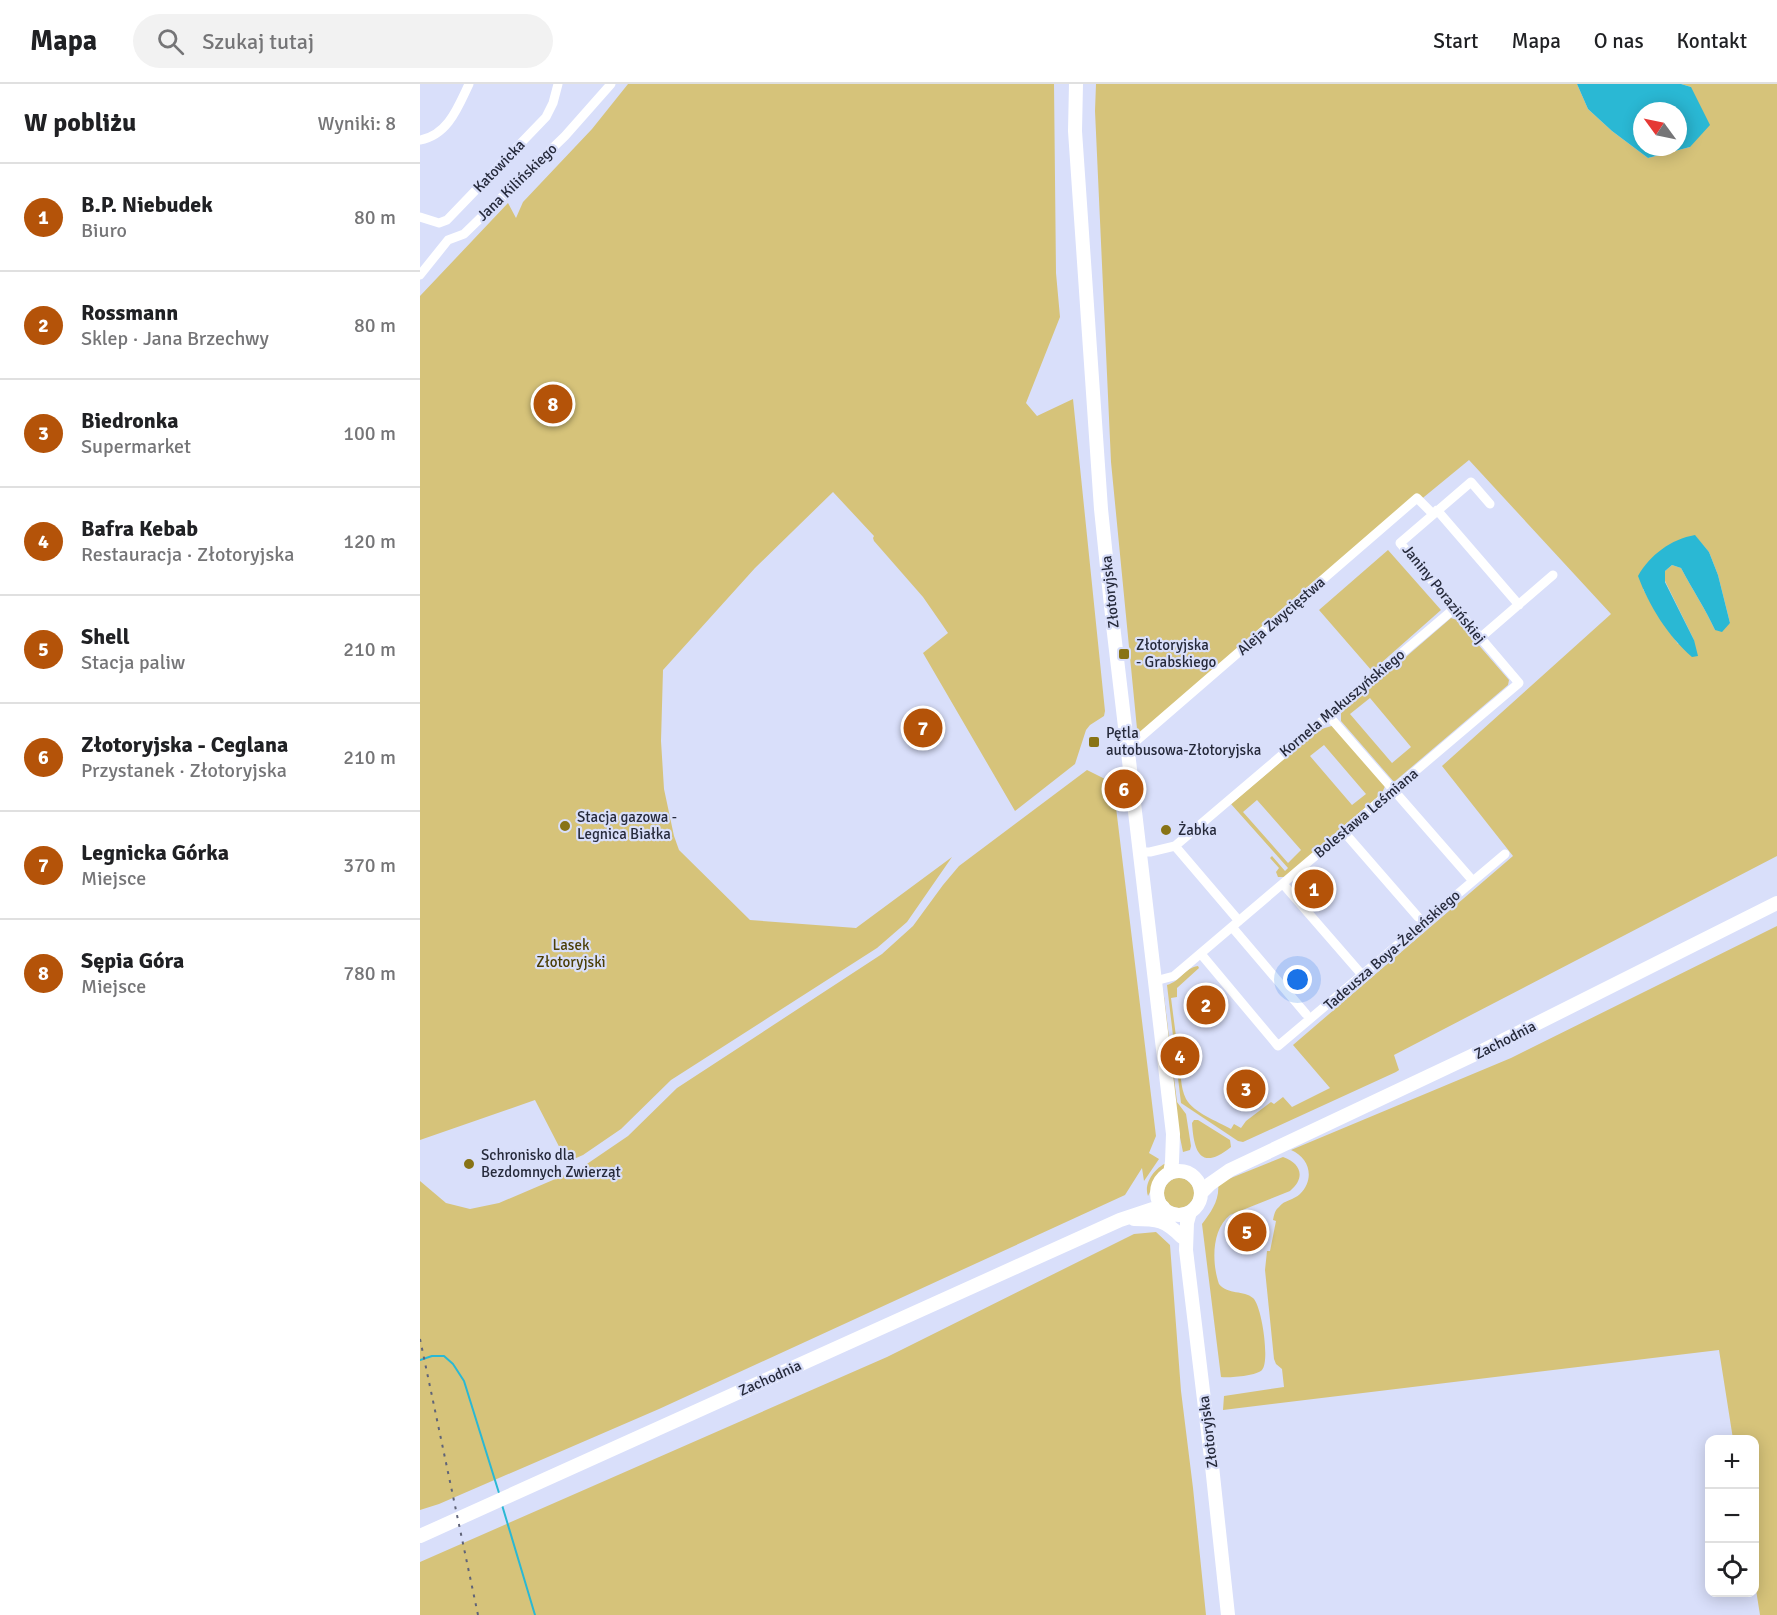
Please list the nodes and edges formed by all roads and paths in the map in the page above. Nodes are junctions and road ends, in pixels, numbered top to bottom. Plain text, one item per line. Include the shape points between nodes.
1 (469, 84) edge
2 (558, 84) edge
3 (611, 84) edge
4 (1076, 84) edge
5 (420, 140) edge
6 (420, 217) edge
7 (420, 275) edge
8 (1490, 504) dead end
9 (1435, 512) junction
10 (1553, 575) dead end
11 (1519, 605) junction
12 (1455, 608) junction
13 (1480, 638) junction
14 (1518, 683) joint
15 (1328, 715) junction
16 (1128, 748) junction
17 (1394, 789) junction
18 (1344, 832) junction
19 (1175, 846) junction
20 (1140, 852) junction
21 (1505, 855) dead end
22 (1473, 881) junction
23 (1282, 884) junction
24 (1777, 903) edge
25 (1418, 917) dead end
26 (1236, 924) junction
27 (1201, 954) junction
28 (1362, 976) junction
29 (1155, 981) junction
30 (1306, 1014) dead end
31 (1173, 1134) junction
32 (1230, 1170) junction
33 (1170, 1173) junction
34 (1190, 1174) junction
35 (1157, 1191) junction
36 (1201, 1193) junction
37 (1168, 1211) junction
38 (1190, 1212) junction
39 (1120, 1220) junction
40 (1184, 1243) junction
41 (420, 1536) edge
42 (1228, 1615) edge

1 - 5 street via 448,124 436,135
2 - 6 street, Katowicka via 546,117 447,220 439,223
3 - 7 street, Jana Kilińskiego via 565,136 464,234 448,240
4 - 16 main road, Złotoryjska via 1075,131 1101,509
8 - 9 street, Janiny Porazińskiej via 1471,482
9 - 11 street
9 - 12 street, Janiny Porazińskiej via 1400,543
9 - 16 street, Aleja Zwycięstwa via 1417,498
10 - 11 street
11 - 13 street
12 - 13 street, Janiny Porazińskiej
12 - 15 street, Kornela Makuszyńskiego
13 - 14 street, Janiny Porazińskiej
14 - 17 street, Bolesława Leśmiana
15 - 17 street
15 - 19 street, Kornela Makuszyńskiego
16 - 20 main road, Złotoryjska
17 - 18 street, Bolesława Leśmiana
17 - 22 street
18 - 23 street, Bolesława Leśmiana
18 - 25 street
19 - 20 street, Kornela Makuszyńskiego
19 - 26 street
20 - 29 main road, Złotoryjska
21 - 22 street, Tadeusza Boya-Żeleńskiego
22 - 28 street, Tadeusza Boya-Żeleńskiego
23 - 26 street, Bolesława Leśmiana
23 - 28 street
24 - 32 main road, Zachodnia via 1484,1050
26 - 27 street, Bolesława Leśmiana
26 - 30 street
27 - 28 street, Tadeusza Boya-Żeleńskiego via 1278,1046
27 - 29 street, Bolesława Leśmiana via 1174,976
29 - 31 main road, Złotoryjska
31 - 33 main road, Złotoryjska
31 - 34 main road, Złotoryjska
32 - 34 main road, Zachodnia via 1202,1177
32 - 36 main road, Zachodnia
33 - 34 main road via 1178,1170
33 - 35 main road via 1160,1181
34 - 36 main road via 1200,1184
35 - 37 main road via 1159,1202
35 - 39 main road, Zachodnia via 1148,1202
36 - 38 main road via 1198,1205
37 - 38 main road via 1180,1215
37 - 39 main road, Zachodnia via 1153,1209
37 - 40 main road, Złotoryjska via 1179,1224
38 - 40 main road, Złotoryjska
39 - 40 main road via 1161,1220
39 - 41 main road, Zachodnia
40 - 42 main road, Złotoryjska

